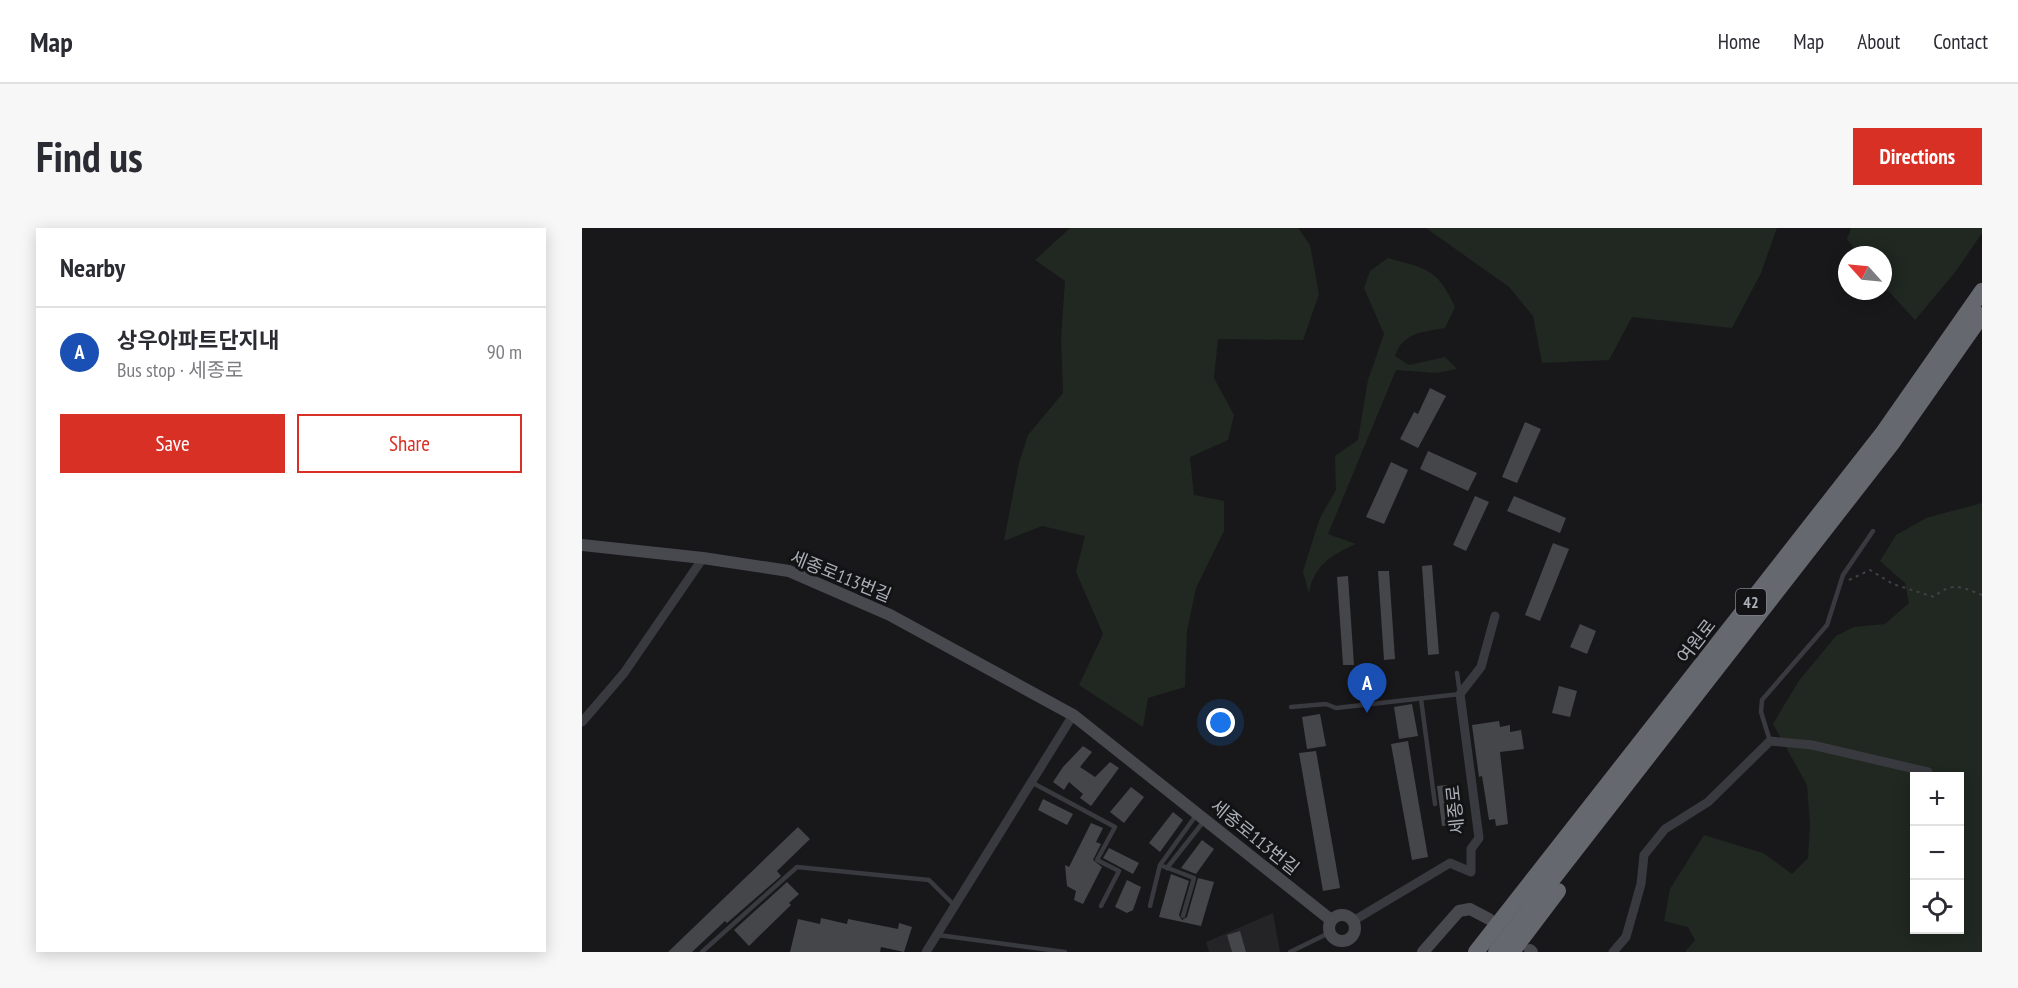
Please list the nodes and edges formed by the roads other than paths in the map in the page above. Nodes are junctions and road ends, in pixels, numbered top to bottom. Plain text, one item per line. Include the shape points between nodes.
1 (1982, 291) edge
2 (1982, 315) edge
3 (1873, 531) dead end
4 (582, 544) edge
5 (703, 558) junction
6 (1495, 616) dead end
7 (1457, 673) dead end
8 (1460, 694) junction
9 (1421, 699) junction
10 (1291, 707) dead end
11 (1073, 715) junction
12 (582, 722) edge
13 (1770, 741) junction
14 (1928, 772) dead end
15 (1031, 782) junction
16 (1435, 804) dead end
17 (1201, 817) junction
18 (1160, 865) junction
19 (1167, 868) junction
20 (954, 905) junction
21 (1101, 906) dead end
22 (1150, 906) dead end
23 (1525, 915) junction
24 (1183, 916) dead end
25 (1489, 919) dead end
26 (1353, 921) junction
27 (1330, 927) junction
28 (935, 934) junction
29 (1349, 946) edge
30 (702, 952) edge
31 (927, 952) edge
32 (1065, 952) edge
33 (1290, 952) edge
34 (1423, 952) edge
35 (1466, 952) edge
36 (1476, 952) edge
37 (1496, 952) edge
38 (1512, 952) edge
39 (1612, 952) edge

1 - 23 highway, 여원로 / 42 via 1882,434
2 - 23 highway, 여원로 / 42 via 1893,442
3 - 13 lane via 1843,575 1827,625 1762,700 1761,712
4 - 5 street, 세종로113번길
5 - 11 street, 세종로113번길 via 789,571 890,615
5 - 12 street via 624,673
6 - 8 street via 1481,667
7 - 8 lane
8 - 9 lane
8 - 26 street, 세종로 via 1479,838 1471,849 1471,872 1450,863
9 - 10 lane via 1336,708 1326,704
9 - 16 lane
11 - 15 street
11 - 17 street, 세종로113번길
13 - 14 street via 1812,745
13 - 39 street via 1708,802 1665,829 1644,855 1641,884 1626,937
15 - 20 street
15 - 21 lane via 1114,827 1097,860 1119,871
17 - 18 lane
17 - 19 lane
17 - 27 street, 세종로113번길
18 - 19 lane
18 - 22 lane
19 - 24 lane via 1194,878
20 - 28 street
20 - 30 lane via 929,880 797,867
23 - 35 street via 1498,918
23 - 36 highway, 여원로 / 42
23 - 37 highway, 여원로 / 42
23 - 38 highway
25 - 34 street via 1470,909 1459,911
26 - 27 street via 1342,915
26 - 29 street via 1354,934
27 - 29 street via 1339,941
27 - 33 lane
28 - 31 street
28 - 32 lane

